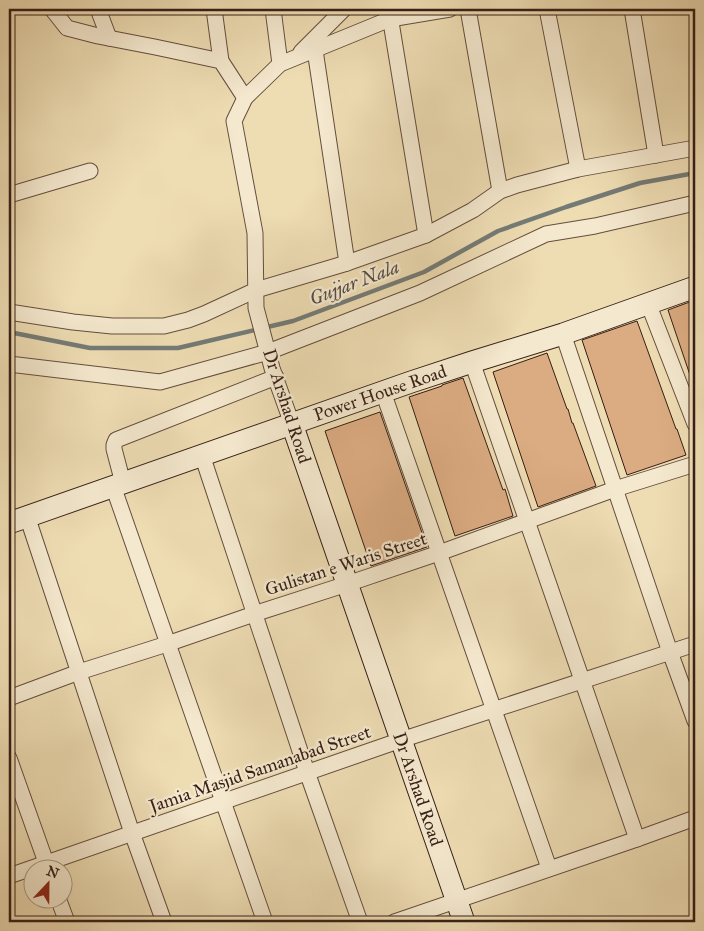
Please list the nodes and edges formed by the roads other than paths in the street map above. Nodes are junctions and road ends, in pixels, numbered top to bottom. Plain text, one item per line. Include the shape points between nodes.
1 (52, 9) edge
2 (98, 9) edge
3 (214, 9) edge
4 (273, 9) edge
5 (344, 9) edge
6 (450, 9) edge
7 (468, 9) edge
8 (547, 9) edge
9 (632, 9) edge
10 (389, 14) edge
11 (109, 38) junction
12 (314, 50) junction
13 (295, 58) junction
14 (221, 61) junction
15 (280, 64) junction
16 (245, 98) junction
17 (695, 148) edge
18 (656, 155) junction
19 (578, 169) junction
20 (90, 171) dead end
21 (500, 192) junction
22 (9, 195) edge
23 (695, 203) edge
24 (426, 235) junction
25 (347, 263) junction
26 (695, 287) edge
27 (256, 290) junction
28 (648, 303) junction
29 (9, 312) edge
30 (563, 334) junction
31 (266, 345) junction
32 (472, 362) junction
33 (9, 364) edge
34 (276, 377) junction
35 (383, 392) junction
36 (292, 424) junction
37 (695, 424) edge
38 (202, 455) junction
39 (695, 464) edge
40 (118, 485) junction
41 (615, 489) junction
42 (18, 520) edge
43 (527, 521) junction
44 (439, 553) junction
45 (347, 584) junction
46 (254, 614) junction
47 (168, 644) junction
48 (695, 644) edge
49 (670, 652) junction
50 (79, 672) junction
51 (583, 681) junction
52 (9, 698) edge
53 (494, 709) junction
54 (695, 721) edge
55 (401, 740) junction
56 (9, 758) edge
57 (307, 772) junction
58 (222, 802) junction
59 (695, 818) edge
60 (132, 833) junction
61 (637, 839) junction
62 (44, 858) edge
63 (68, 858) edge
64 (549, 868) junction
65 (22, 873) edge
66 (9, 876) edge
67 (457, 901) junction
68 (62, 908) edge
69 (67, 922) edge
70 (164, 922) edge
71 (265, 922) edge
72 (360, 922) edge
73 (394, 922) edge
74 (464, 922) edge

1 - 11 street via 67,28
2 - 11 street
3 - 14 street
4 - 15 street
5 - 13 street
6 - 10 street, Dr Arshad Road
7 - 21 street
8 - 19 street
9 - 18 street
10 - 12 street, Dr Arshad Road
10 - 24 street
11 - 14 street
12 - 13 street, Dr Arshad Road
12 - 25 street
13 - 15 street, Dr Arshad Road
14 - 16 street
15 - 16 street, Dr Arshad Road
16 - 27 street, Dr Arshad Road via 234,121 255,233
17 - 18 street
18 - 19 street
19 - 21 street
20 - 22 street
21 - 24 street
23 - 31 street via 546,234 420,293
24 - 25 street
25 - 27 street
26 - 28 street, Power House Road
27 - 29 street via 204,314 164,326 112,326
27 - 31 street, Dr Arshad Road via 256,308
28 - 30 street, Power House Road
28 - 37 street
30 - 32 street, Power House Road
30 - 41 street
31 - 33 street via 160,382
31 - 34 street, Dr Arshad Road
32 - 35 street, Power House Road
32 - 43 street
34 - 36 street, Dr Arshad Road
34 - 40 street via 116,440
35 - 36 street, Power House Road
35 - 44 street
36 - 38 street, Power House Road
36 - 45 street, Dr Arshad Road
38 - 40 street, Power House Road
38 - 46 street
39 - 41 street, Gulistan e Waris Street
40 - 42 street, Power House Road
40 - 47 street
41 - 43 street, Gulistan e Waris Street
41 - 49 street
42 - 50 street
43 - 44 street, Gulistan e Waris Street
43 - 51 street
44 - 45 street, Gulistan e Waris Street
44 - 53 street
45 - 46 street, Gulistan e Waris Street
45 - 55 street, Dr Arshad Road
46 - 47 street, Gulistan e Waris Street
46 - 57 street
47 - 50 street, Gulistan e Waris Street
47 - 58 street
48 - 49 street, Jamia Masjid Samanabad Street
49 - 51 street, Jamia Masjid Samanabad Street
49 - 54 street
50 - 52 street, Gulistan e Waris Street
50 - 60 street
51 - 53 street, Jamia Masjid Samanabad Street
51 - 61 street
53 - 55 street, Jamia Masjid Samanabad Street
53 - 64 street
55 - 57 street, Jamia Masjid Samanabad Street
55 - 67 street, Dr Arshad Road
56 - 62 street
57 - 58 street, Jamia Masjid Samanabad Street
57 - 72 street
58 - 60 street, Jamia Masjid Samanabad Street
58 - 71 street
59 - 61 street
60 - 63 street, Jamia Masjid Samanabad Street
60 - 70 street
61 - 64 street
64 - 67 street
65 - 66 street, Jamia Masjid Samanabad Street
67 - 73 street
67 - 74 street, Dr Arshad Road
68 - 69 street

